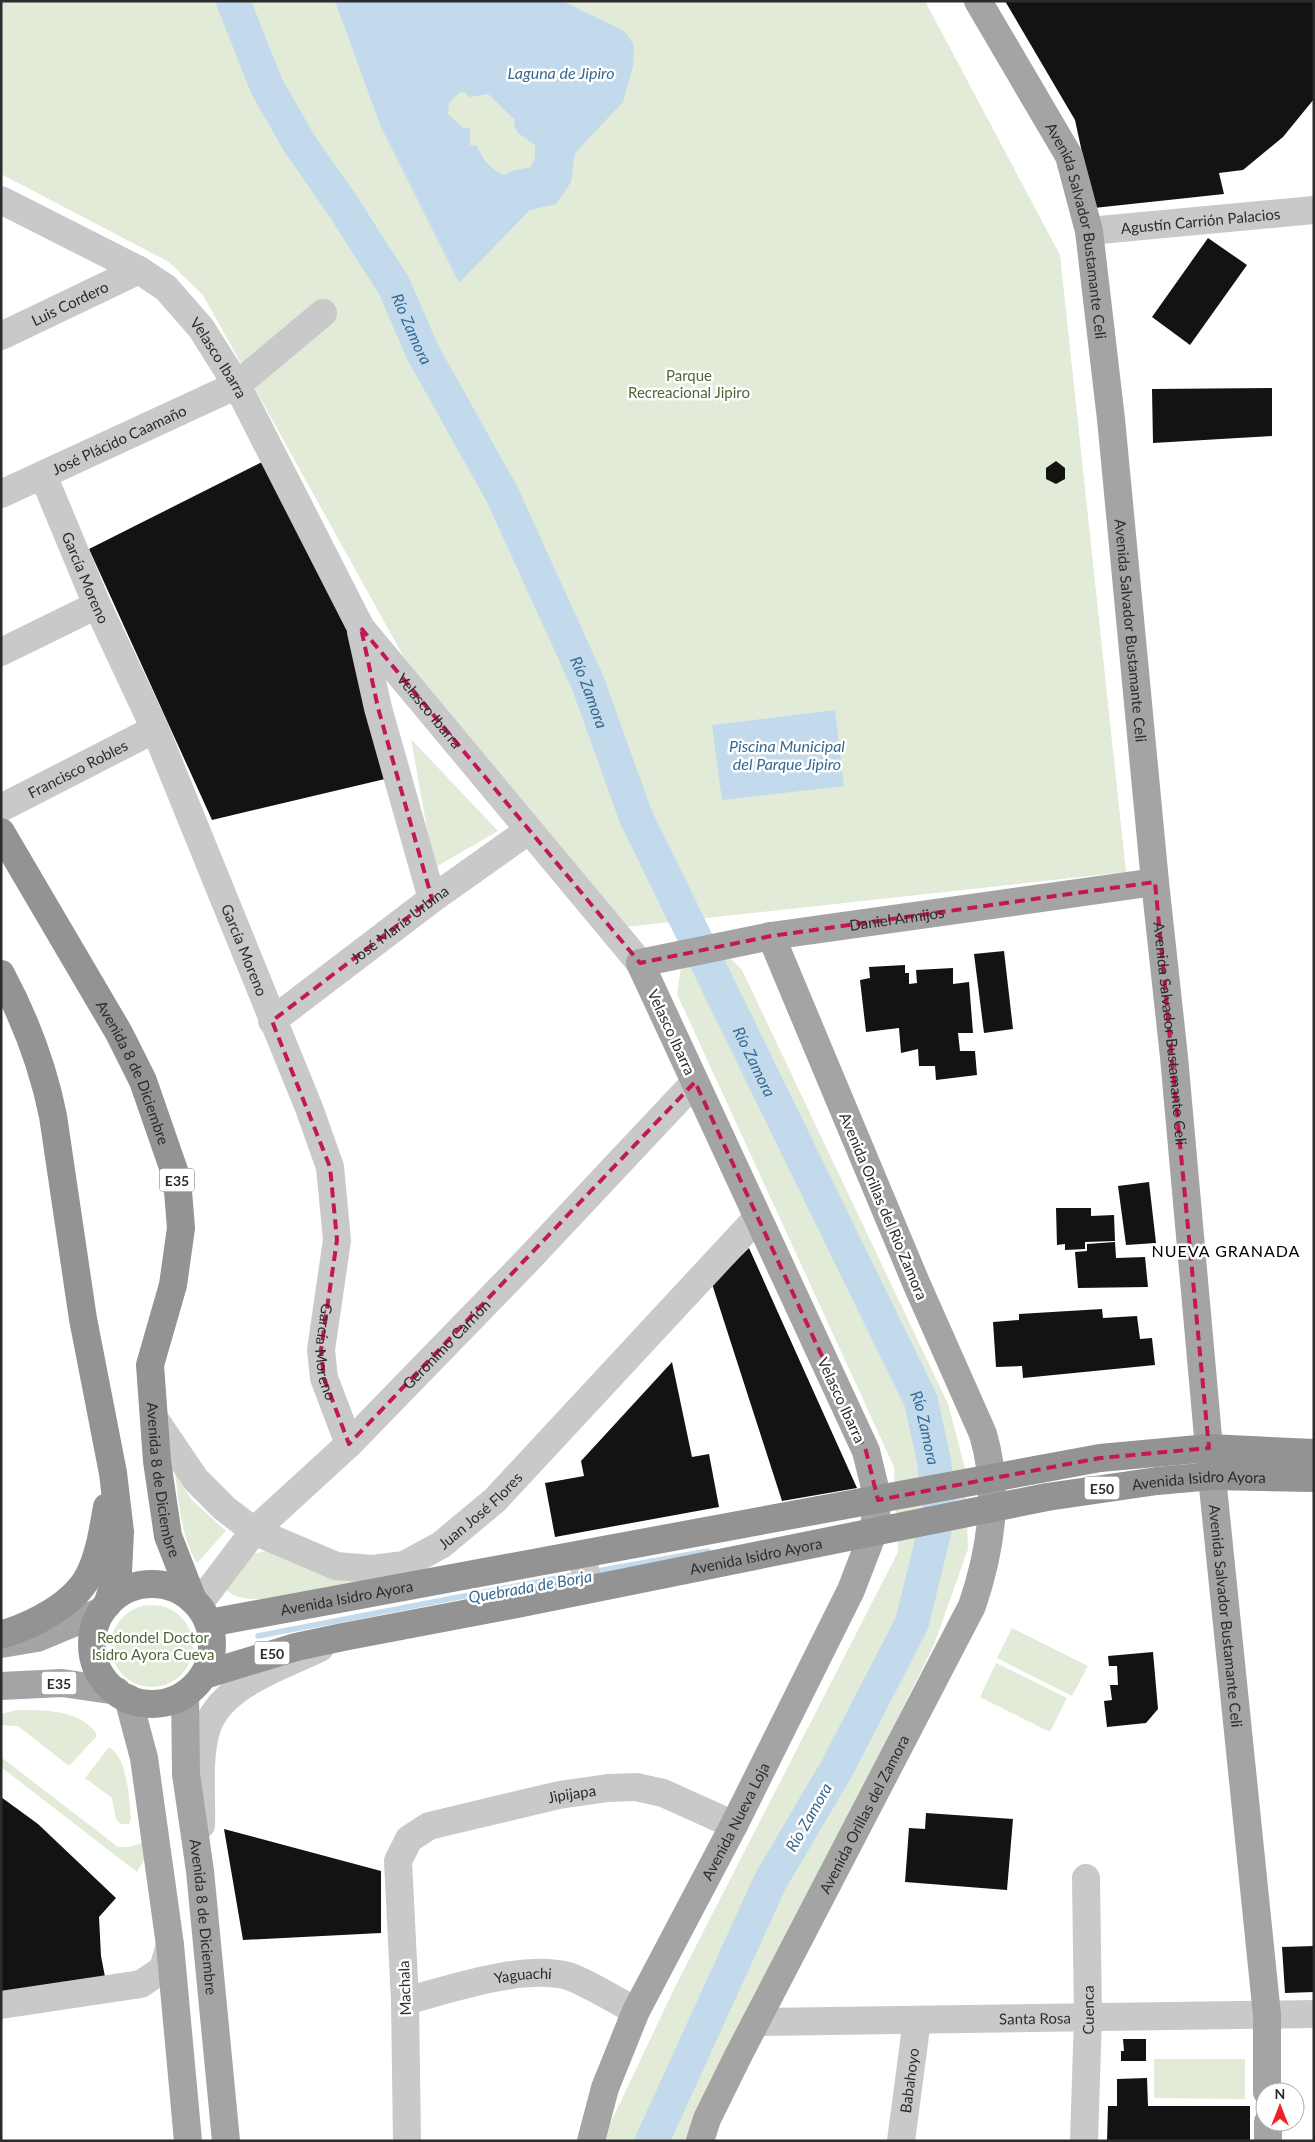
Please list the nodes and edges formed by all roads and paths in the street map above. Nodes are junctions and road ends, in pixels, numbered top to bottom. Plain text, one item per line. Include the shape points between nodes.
1 (978, 1) edge
2 (1, 200) edge
3 (1314, 210) edge
4 (1089, 231) junction
5 (139, 270) junction
6 (323, 313) dead end
7 (1, 336) edge
8 (237, 385) junction
9 (43, 475) junction
10 (1, 494) edge
11 (97, 605) junction
12 (361, 628) junction
13 (1, 652) edge
14 (155, 729) junction
15 (1, 808) edge
16 (528, 831) junction
17 (1, 832) edge
18 (1155, 882) junction
19 (432, 899) junction
20 (771, 936) junction
21 (640, 963) junction
22 (1, 974) edge
23 (272, 1021) junction
24 (695, 1082) junction
25 (757, 1218) junction
26 (154, 1418) junction
27 (349, 1444) junction
28 (1209, 1448) junction
29 (1314, 1453) edge
30 (113, 1473) junction
31 (1212, 1476) junction
32 (987, 1478) junction
33 (1314, 1478) edge
34 (884, 1499) junction
35 (986, 1508) junction
36 (883, 1530) junction
37 (254, 1531) junction
38 (581, 1555) junction
39 (590, 1588) junction
40 (105, 1608) junction
41 (200, 1609) junction
42 (1, 1635) edge
43 (342, 1637) junction
44 (1, 1644) edge
45 (194, 1684) junction
46 (1, 1686) edge
47 (122, 1695) junction
48 (734, 1825) junction
49 (410, 1839) joint
50 (200, 1871) junction
51 (1086, 1878) dead end
52 (170, 1945) junction
53 (405, 2001) junction
54 (1, 2005) edge
55 (636, 2012) junction
56 (1314, 2014) edge
57 (1267, 2015) junction
58 (1088, 2017) junction
59 (918, 2020) junction
60 (756, 2022) junction
61 (1268, 2082) edge
62 (188, 2141) edge
63 (226, 2141) edge
64 (407, 2141) edge
65 (591, 2141) edge
66 (700, 2141) edge
67 (901, 2141) edge
68 (1084, 2141) edge

1 - 4 main road, Avenida Salvador Bustamante Celi via 1069,156
2 - 5 street, Velasco Ibarra
3 - 4 street, Agustín Carrión Palacios
4 - 18 main road, Avenida Salvador Bustamante Celi via 1112,429
5 - 7 street, Luis Cordero
5 - 8 street, Velasco Ibarra via 166,288 201,328
6 - 8 street, José Plácido Caamaño
8 - 9 street, José Plácido Caamaño
8 - 12 street, Velasco Ibarra
9 - 10 street, José Plácido Caamaño
9 - 11 street, García Moreno
11 - 13 street
11 - 14 street, García Moreno
12 - 16 street, Velasco Ibarra
12 - 19 street, Velasco Ibarra via 378,708
14 - 15 street, Francisco Robles
14 - 23 street, García Moreno
16 - 19 street, José María Urbina
16 - 21 street, Velasco Ibarra
17 - 26 highway, Avenida 8 de Diciembre / E35 via 119,1033 139,1073 177,1179 181,1228 173,1286 150,1366
18 - 20 main road, Daniel Armijos
18 - 28 main road, Avenida Salvador Bustamante Celi
19 - 23 street, José María Urbina
20 - 21 main road, Daniel Armijos
20 - 32 main road, Avenida Orillas del Rio Zamora via 983,1434 989,1456
21 - 24 main road, Velasco Ibarra
22 - 30 highway, E35 via 33,1042 47,1085 83,1319
23 - 27 street, García Moreno via 330,1167 337,1240 321,1350 324,1378
24 - 25 main road, Velasco Ibarra
24 - 27 street, Geronimo Carrión
25 - 34 main road, Velasco Ibarra via 866,1451
25 - 37 street, Juan José Flores via 494,1500 441,1545 404,1565 372,1569 336,1566
26 - 37 street, Juan José Flores via 196,1480 224,1508
26 - 41 highway, Avenida 8 de Diciembre / E35 via 168,1536
27 - 37 street, Geronimo Carrión
28 - 29 highway, Avenida Isidro Ayora / E50
28 - 31 main road, Avenida Salvador Bustamante Celi
28 - 32 highway, Avenida Isidro Ayora / E50 via 1100,1458
30 - 40 highway, E35 via 120,1551 118,1572
30 - 42 highway via 100,1548 90,1574 72,1596 48,1616
31 - 33 highway, Avenida Isidro Ayora / E50
31 - 35 highway, Avenida Isidro Ayora / E50 via 1102,1488
31 - 57 main road, Avenida Salvador Bustamante Celi
32 - 34 highway, Avenida Isidro Ayora / E50
32 - 35 main road, Avenida Orillas del Zamora
34 - 36 main road, Avenida Nueva Loja
34 - 38 highway, Avenida Isidro Ayora / E50
35 - 36 highway, Avenida Isidro Ayora / E50
35 - 60 main road, Avenida Orillas del Zamora via 983,1574 972,1606
36 - 39 highway, Avenida Isidro Ayora / E50
36 - 48 main road, Avenida Nueva Loja
37 - 41 street, Geronimo Carrión
38 - 39 street
38 - 41 highway, Avenida Isidro Ayora / E50
39 - 43 highway, Avenida Isidro Ayora / E50
40 - 41 highway via 124,1591 149,1584 175,1588
40 - 44 main road via 37,1638
40 - 47 highway, E35 via 93,1636 93,1654 104,1679
41 - 45 highway, E35 via 212,1634 211,1655
43 - 45 highway, Avenida Isidro Ayora / E50 via 296,1647
43 - 50 street via 238,1688 220,1704 208,1725 202,1754
45 - 47 highway, E35 via 161,1703 144,1703
45 - 50 main road, Avenida 8 de Diciembre via 186,1774
46 - 47 main road, E35 via 62,1683
47 - 52 main road via 144,1758
48 - 49 street, Jipijapa via 663,1792 636,1787 608,1788 559,1795 429,1826
48 - 55 main road, Avenida Nueva Loja
49 - 53 street, Machala via 398,1861
50 - 63 main road, Avenida 8 de Diciembre
51 - 58 street, Cuenca
52 - 54 street via 163,1969 141,1984
52 - 62 main road
53 - 55 street, Yaguachi via 517,1973 544,1974 568,1976
53 - 64 street, Machala
55 - 65 main road, Avenida Nueva Loja via 605,2088
56 - 57 street, Santa Rosa
57 - 58 street, Santa Rosa
57 - 61 main road, Avenida Salvador Bustamante Celi
58 - 59 street, Santa Rosa
58 - 68 street, Cuenca
59 - 60 street, Santa Rosa
59 - 67 street, Babahoyo
60 - 66 main road, Avenida Orillas del Zamora via 707,2119

